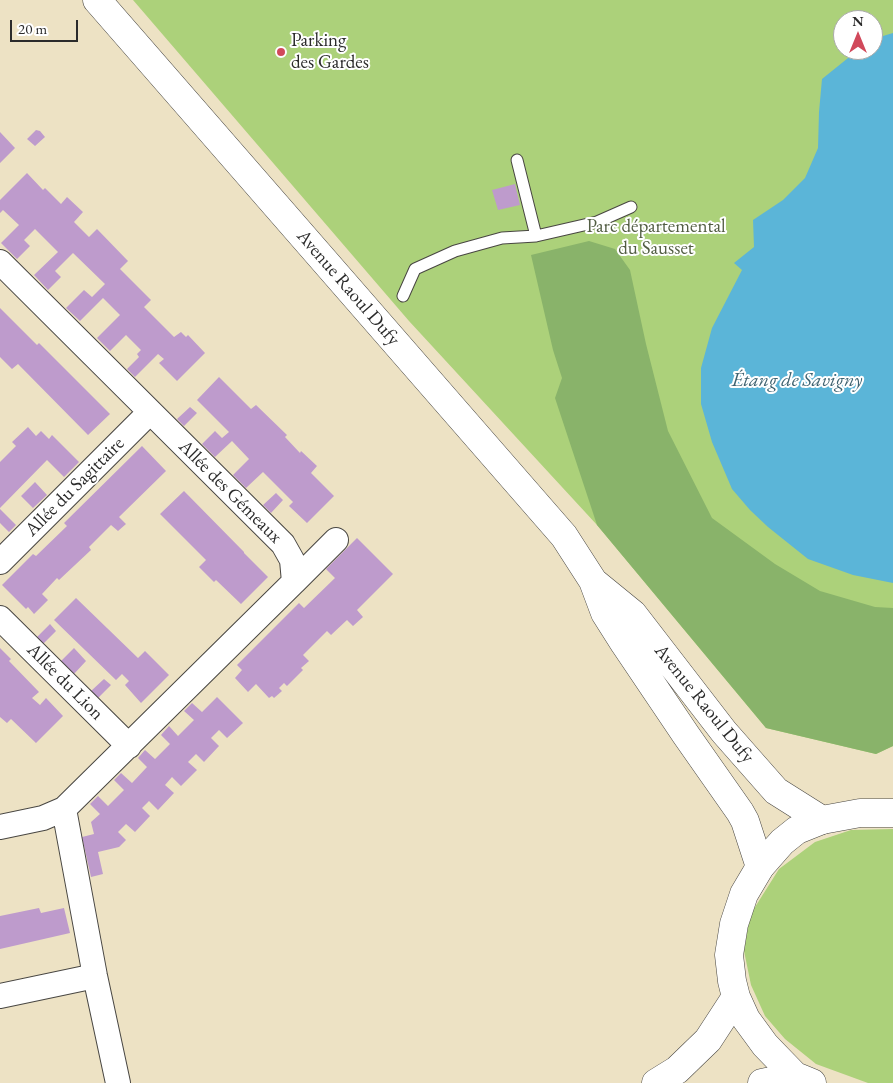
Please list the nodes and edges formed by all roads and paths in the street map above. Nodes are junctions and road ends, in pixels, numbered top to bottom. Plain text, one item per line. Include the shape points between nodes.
1 (97, 0) edge
2 (517, 160) dead end
3 (631, 207) dead end
4 (536, 236) junction
5 (0, 262) edge
6 (403, 296) dead end
7 (150, 412) junction
8 (336, 540) dead end
9 (0, 562) edge
10 (593, 581) junction
11 (294, 582) junction
12 (0, 618) edge
13 (129, 746) junction
14 (64, 809) junction
15 (893, 813) edge
16 (822, 820) junction
17 (0, 827) edge
18 (760, 867) junction
19 (95, 976) junction
20 (0, 996) edge
21 (736, 997) junction
22 (803, 1079) edge
23 (118, 1083) edge
24 (656, 1083) edge
25 (762, 1083) edge

1 - 10 main road, Avenue Raoul Dufy via 564,536
2 - 4 lane
3 - 4 lane via 597,222
4 - 6 lane via 502,238 455,251 415,269
5 - 7 street, Allée des Gémeaux
7 - 9 street, Allée du Sagittaire
7 - 11 street, Allée des Gémeaux via 283,544 292,560
8 - 11 street
10 - 16 main road, Avenue Raoul Dufy via 633,614 724,732 776,791
10 - 18 main road, Avenue Raoul Dufy via 605,613 624,643 745,820
11 - 13 street
12 - 13 street, Allée du Lion
13 - 14 street
14 - 17 street via 43,818
14 - 19 street
15 - 16 main road via 860,813
16 - 18 main road via 797,830
18 - 21 main road via 744,894 734,924 729,955
19 - 20 street
19 - 23 street
21 - 22 main road via 746,1019 765,1045
21 - 24 main road via 708,1040 677,1070
22 - 25 main road

